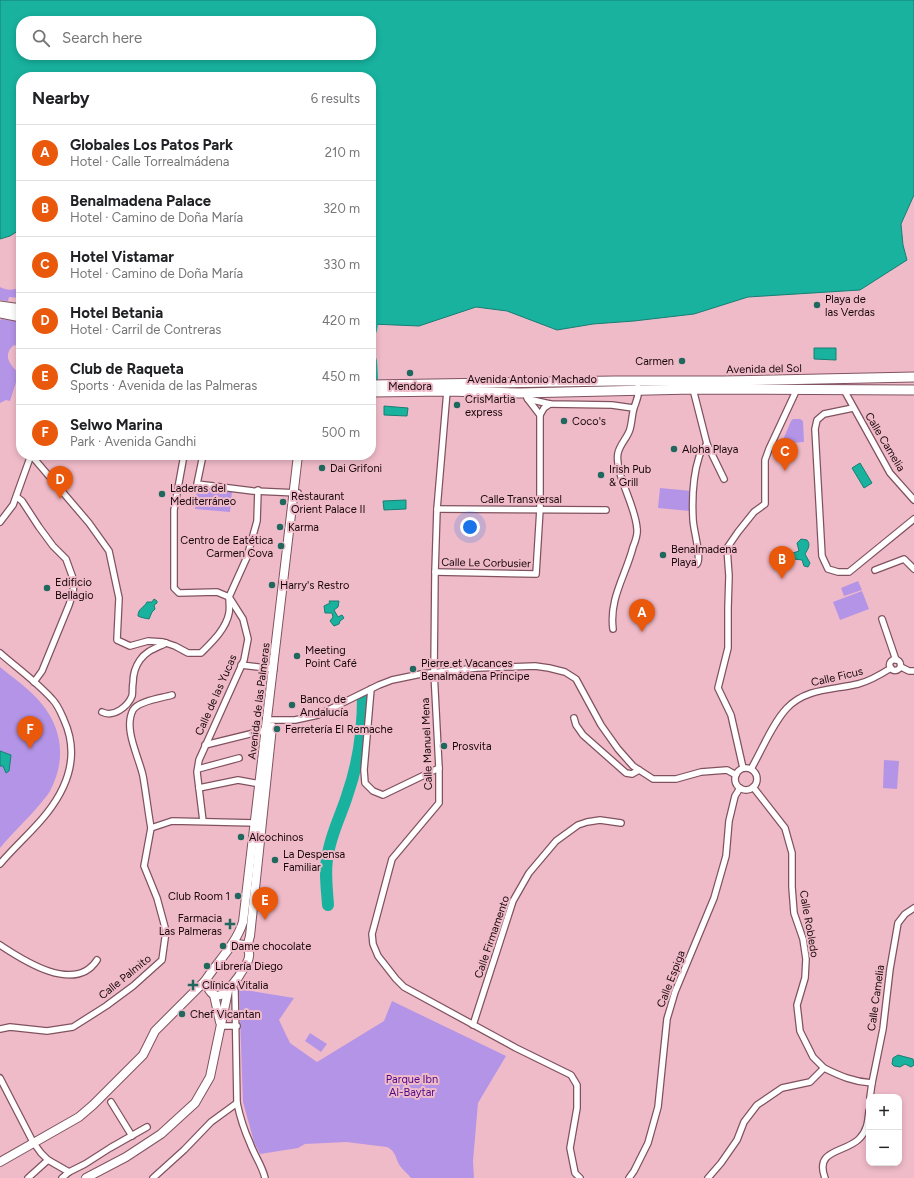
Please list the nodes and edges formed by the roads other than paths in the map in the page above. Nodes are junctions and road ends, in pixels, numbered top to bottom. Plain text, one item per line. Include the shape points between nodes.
1 (0, 306) edge
2 (16, 308) edge
3 (0, 313) edge
4 (16, 316) edge
5 (914, 377) edge
6 (614, 381) joint
7 (376, 385) edge
8 (637, 386) junction
9 (693, 389) junction
10 (797, 389) junction
11 (844, 390) junction
12 (914, 390) edge
13 (447, 391) junction
14 (376, 392) edge
15 (520, 393) junction
16 (528, 399) junction
17 (550, 404) junction
18 (633, 408) junction
19 (853, 408) junction
20 (540, 415) junction
21 (707, 444) junction
22 (29, 460) edge
23 (35, 460) edge
24 (183, 460) edge
25 (202, 460) edge
26 (298, 460) edge
27 (301, 460) edge
28 (724, 479) dead end
29 (256, 490) junction
30 (296, 493) junction
31 (17, 497) junction
32 (914, 500) edge
33 (437, 509) junction
34 (540, 509) junction
35 (606, 510) dead end
36 (914, 519) edge
37 (0, 522) edge
38 (697, 564) dead end
39 (914, 569) edge
40 (875, 570) dead end
41 (435, 572) junction
42 (229, 597) junction
43 (882, 619) dead end
44 (613, 629) dead end
45 (166, 643) junction
46 (0, 653) edge
47 (896, 660) junction
48 (241, 665) junction
49 (901, 667) junction
50 (891, 668) junction
51 (274, 669) junction
52 (914, 671) edge
53 (434, 672) junction
54 (34, 682) junction
55 (371, 689) junction
56 (172, 695) dead end
57 (102, 712) dead end
58 (574, 718) dead end
59 (270, 720) junction
60 (266, 730) junction
61 (205, 746) junction
62 (239, 758) dead end
63 (439, 768) junction
64 (744, 768) junction
65 (198, 769) junction
66 (751, 769) junction
67 (639, 770) junction
68 (736, 775) junction
69 (260, 784) junction
70 (753, 787) junction
71 (199, 788) junction
72 (740, 788) junction
73 (203, 821) junction
74 (621, 823) dead end
75 (259, 824) junction
76 (151, 828) junction
77 (0, 864) edge
78 (914, 908) edge
79 (0, 945) edge
80 (232, 946) junction
81 (247, 947) junction
82 (97, 960) dead end
83 (205, 981) junction
84 (230, 988) junction
85 (212, 993) junction
86 (193, 994) junction
87 (473, 1025) junction
88 (221, 1026) junction
89 (237, 1026) junction
90 (0, 1029) edge
91 (824, 1068) junction
92 (0, 1078) edge
93 (872, 1083) junction
94 (870, 1094) edge
95 (111, 1102) dead end
96 (237, 1104) junction
97 (147, 1127) dead end
98 (866, 1130) edge
99 (132, 1136) junction
100 (33, 1142) junction
101 (48, 1160) junction
102 (0, 1162) edge
103 (69, 1172) junction
104 (28, 1178) edge
105 (62, 1178) edge
106 (86, 1178) edge
107 (153, 1178) edge
108 (265, 1178) edge
109 (580, 1178) edge
110 (629, 1178) edge
111 (708, 1178) edge
112 (825, 1178) edge

1 - 2 main road
3 - 4 main road
5 - 8 main road, Avenida del Sol
6 - 7 main road, Avenida Antonio Machado
6 - 8 main road, Avenida del Sol
8 - 9 main road, Avenida Antonio Machado
8 - 15 main road, Avenida Antonio Machado
8 - 18 street via 637,400
9 - 10 main road, Avenida del Sol
9 - 21 street
10 - 11 main road, Avenida del Sol
10 - 64 street via 765,460 765,504 754,512 727,548 728,648 718,688 731,715
11 - 12 main road, Avenida del Sol
11 - 19 street, Calle Camelia
13 - 14 main road, Avenida Antonio Machado
13 - 15 main road, Avenida Antonio Machado
13 - 33 street, Calle Manuel Mena
15 - 16 street
16 - 17 street
16 - 20 street
17 - 18 street via 612,404
17 - 20 street
18 - 44 street via 630,430 618,452 618,459 638,531 616,592
19 - 32 street, Calle Camelia via 890,473
19 - 36 street via 824,414 817,420 815,430 822,556 828,568 838,572 849,572
20 - 34 street
21 - 28 street
21 - 38 street via 699,456 695,481 693,519 699,554
22 - 31 street
23 - 45 street via 89,523 109,551 119,598 117,640 130,646 148,641
24 - 42 street via 174,510 174,588 179,593 217,592
25 - 29 street via 197,484
26 - 30 street, Avenida de las Palmeras
27 - 30 street, Avenida de las Palmeras
29 - 30 street
29 - 42 street via 258,521 247,557
30 - 51 street, Avenida de las Palmeras
30 - 59 street, Avenida de las Palmeras
31 - 37 street via 14,505
31 - 54 street via 53,546 66,559 74,581 69,605 42,671
33 - 34 street, Calle Transversal
33 - 41 street, Calle Manuel Mena
34 - 35 street, Calle Transversal
34 - 41 street, Calle Le Corbusier via 536,574
39 - 40 street via 904,559
41 - 53 street, Calle Manuel Mena
42 - 45 street via 229,613 225,623 213,641 201,652 188,653
42 - 48 street, Calle de las Yucas via 243,620 248,639
43 - 47 street
45 - 57 street via 151,650 140,660 133,676 132,694 123,707 111,714
46 - 54 street
47 - 49 street
47 - 50 street, Calle Ficus via 891,662
48 - 51 street
48 - 61 street, Calle de las Yucas
49 - 50 street, Calle Ficus via 895,671
49 - 52 street
50 - 66 street, Calle Ficus via 873,679 858,684 824,689 802,696 787,708
51 - 59 street, Avenida de las Palmeras
53 - 55 street via 392,680
53 - 63 street, Calle Manuel Mena
53 - 67 street via 535,666 565,672 576,679 600,724 618,749
54 - 77 street via 53,700 66,724 71,738 71,763 64,787 51,808
55 - 59 street via 318,715 294,720
55 - 63 street via 365,783 373,791 383,795
56 - 76 street, Calle Palmito via 141,703 133,709 130,721 130,734 143,775
58 - 67 street via 583,735 626,773 632,774
59 - 60 street, Avenida de las Palmeras
59 - 75 street, Avenida de las Palmeras
60 - 61 street
60 - 69 street, Avenida de las Palmeras
61 - 65 street, Calle de las Yucas
62 - 65 street
63 - 87 street, Calle Manuel Mena via 439,803 392,859 373,929 373,944 380,961 400,984
64 - 66 street
64 - 68 street
65 - 71 street, Calle de las Yucas
66 - 70 street via 756,776
67 - 68 street via 653,779 676,779 701,772 727,770
68 - 72 street via 736,783
69 - 71 street via 238,780
69 - 75 street, Avenida de las Palmeras
70 - 72 street
70 - 91 street, Calle Robledo via 785,828 792,853 794,913 806,959 805,978 797,1005 800,1031 813,1057
71 - 73 street, Calle de las Yucas
72 - 110 street, Calle Espiga via 735,796 729,821 726,856 714,898 675,992 667,1019 658,1107 654,1122 648,1143
73 - 75 street
73 - 76 street via 172,821
74 - 87 street, Calle Firmamento via 600,820 578,825 556,841 529,872 513,901
75 - 80 street, Avenida de las Palmeras via 244,922
75 - 81 street, Avenida de las Palmeras
76 - 90 street, Calle Palmito via 144,866 157,898 166,931 162,960 133,986 72,1027 47,1031 10,1027
78 - 93 street, Calle Camelia via 898,923 883,1029
79 - 82 street via 28,963 60,974 77,975 93,966
80 - 81 street via 240,944
80 - 83 street, Avenida de las Palmeras
81 - 84 street, Avenida de las Palmeras via 250,954 248,960
83 - 85 street
83 - 86 street
84 - 85 street via 220,995
84 - 88 street
84 - 89 street via 235,991
85 - 86 street
85 - 88 street
86 - 100 street via 155,1031 143,1055 93,1105 79,1117
87 - 109 street, Calle Manuel Mena via 571,1075 577,1085 577,1108 570,1148 575,1173
88 - 89 street
88 - 106 street via 210,1077 195,1103 161,1134 126,1157
89 - 96 street
91 - 93 street via 859,1082
91 - 111 street via 810,1082 782,1088 757,1105 744,1122 737,1140
92 - 100 street
93 - 94 street, Calle Camelia
95 - 99 street
96 - 107 street via 211,1122
96 - 108 street
97 - 99 street
98 - 112 street via 851,1146 831,1153 825,1159 822,1171
99 - 103 street
100 - 101 street
100 - 102 street
101 - 103 street
101 - 104 street
103 - 105 street

